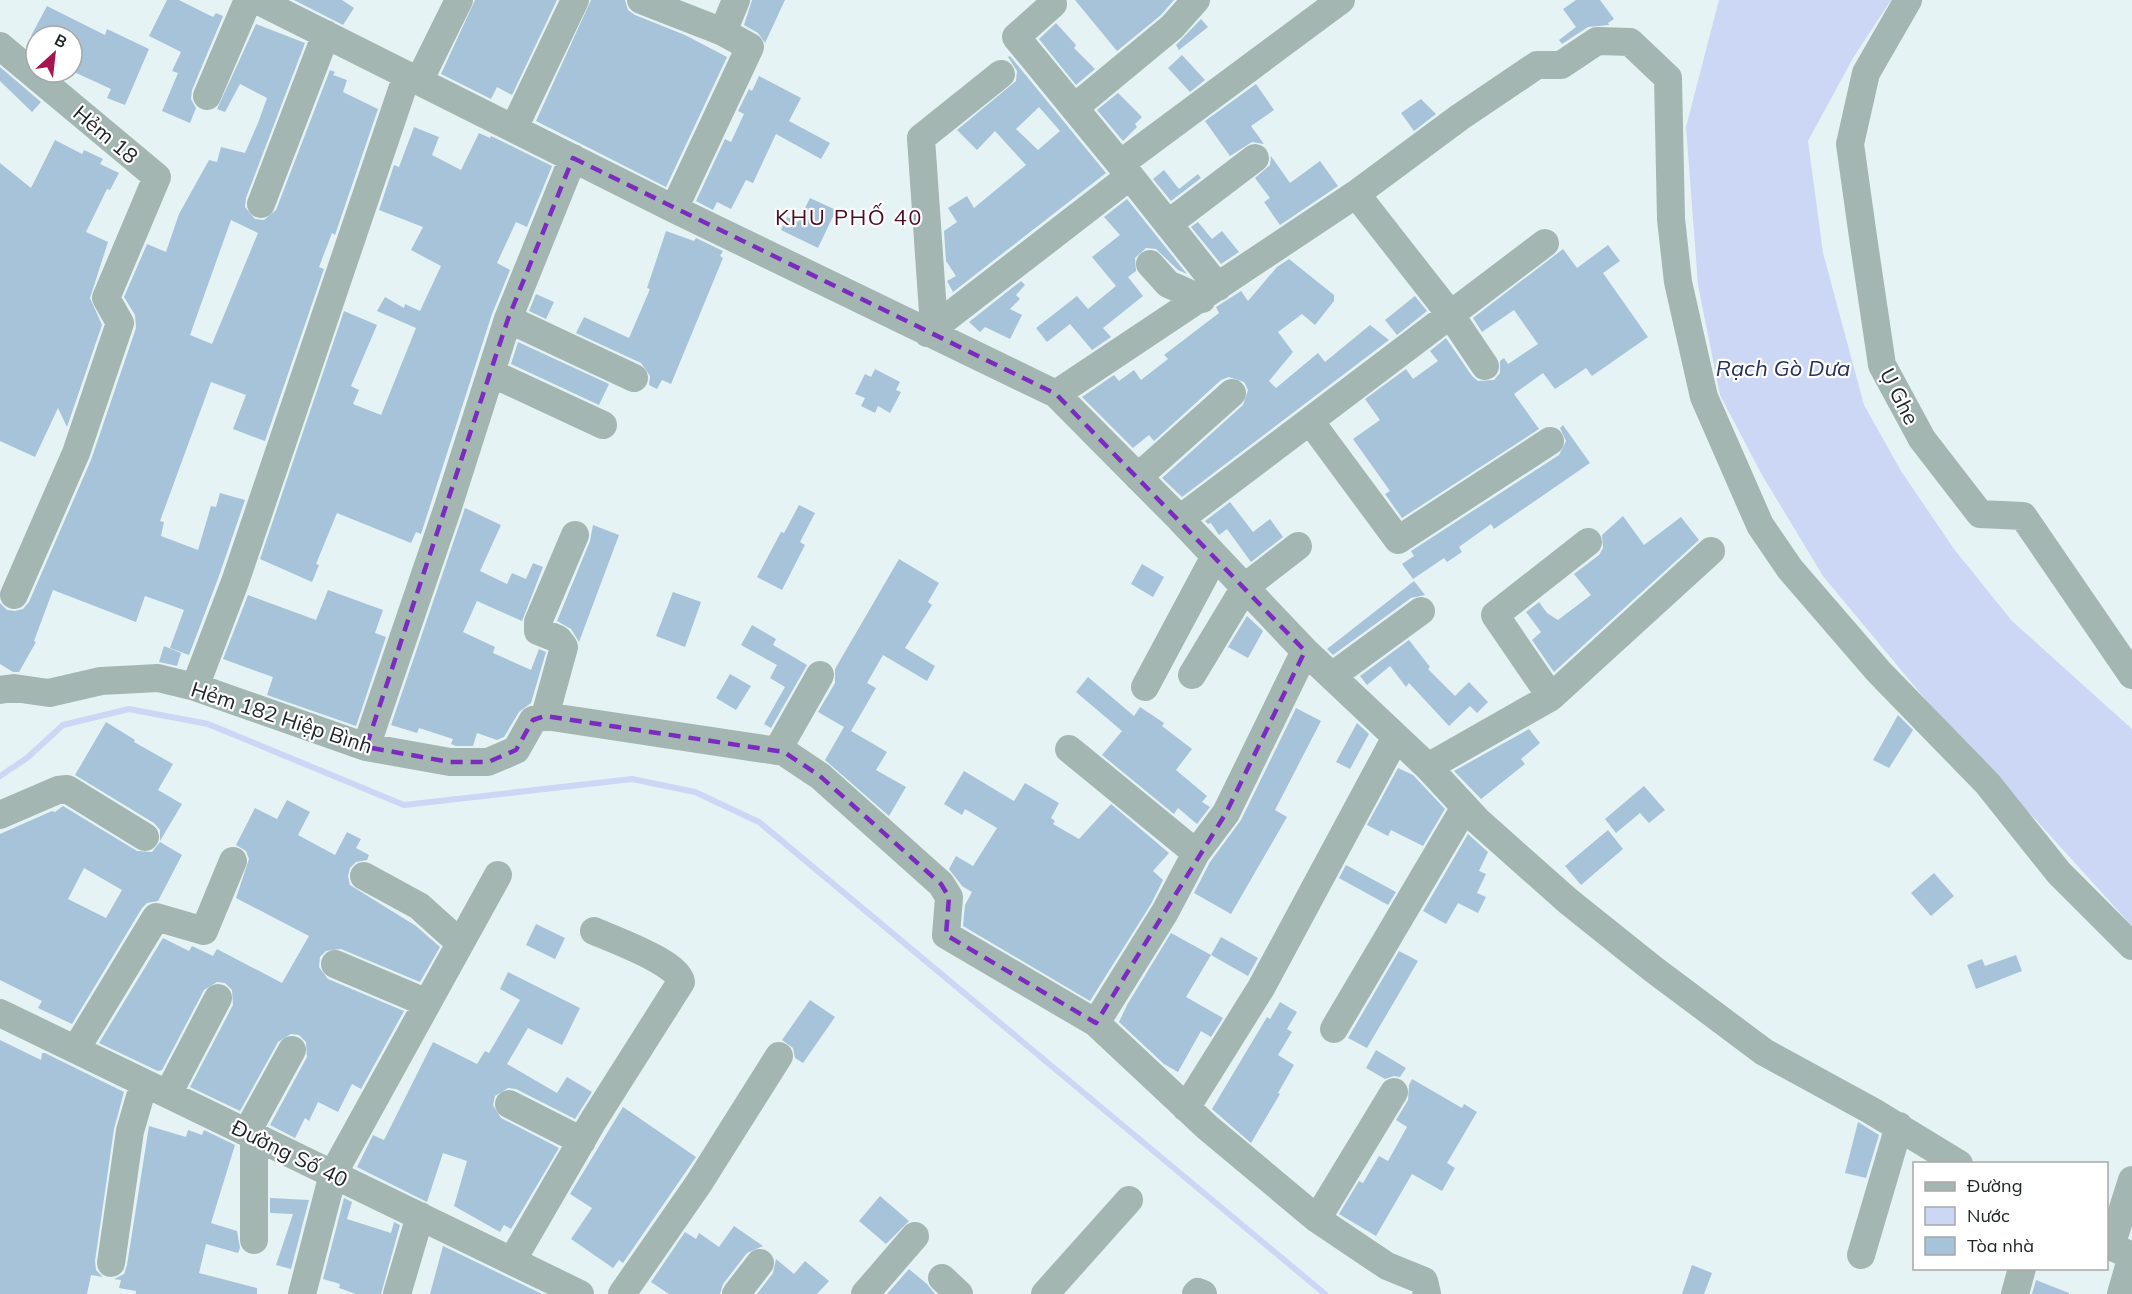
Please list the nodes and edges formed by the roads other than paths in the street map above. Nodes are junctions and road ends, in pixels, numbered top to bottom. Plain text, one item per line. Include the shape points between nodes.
1 (248, 0) edge
2 (257, 0) edge
3 (459, 0) edge
4 (575, 0) edge
5 (642, 0) edge
6 (736, 0) edge
7 (1196, 0) edge
8 (1341, 0) edge
9 (1908, 0) edge
10 (1053, 4) dead end
11 (723, 32) junction
12 (326, 34) junction
13 (0, 46) edge
14 (1001, 74) dead end
15 (413, 78) junction
16 (207, 96) dead end
17 (1074, 108) junction
18 (514, 128) junction
19 (573, 158) junction
20 (1255, 158) dead end
21 (1125, 170) junction
22 (1356, 194) junction
23 (261, 204) dead end
24 (674, 208) junction
25 (1168, 224) junction
26 (1545, 243) dead end
27 (1150, 264) dead end
28 (1210, 293) junction
29 (1450, 314) junction
30 (508, 319) junction
31 (931, 330) junction
32 (1485, 366) dead end
33 (491, 373) junction
34 (634, 378) dead end
35 (1232, 393) dead end
36 (1056, 394) junction
37 (1310, 421) junction
38 (603, 424) dead end
39 (1550, 441) dead end
40 (1138, 477) junction
41 (1180, 519) junction
42 (575, 535) dead end
43 (1588, 542) dead end
44 (1298, 546) dead end
45 (1711, 551) dead end
46 (1215, 556) junction
47 (1245, 587) junction
48 (15, 595) dead end
49 (1421, 611) dead end
50 (1305, 651) junction
51 (820, 675) dead end
52 (1192, 675) dead end
53 (2132, 675) edge
54 (1332, 676) junction
55 (195, 687) junction
56 (1145, 687) dead end
57 (0, 690) edge
58 (1551, 697) junction
59 (545, 716) junction
60 (1396, 737) junction
61 (366, 747) junction
62 (1069, 749) dead end
63 (777, 751) junction
64 (1428, 767) junction
65 (1465, 807) junction
66 (0, 815) edge
67 (145, 837) dead end
68 (1196, 853) junction
69 (233, 861) dead end
70 (498, 875) dead end
71 (364, 876) dead end
72 (594, 931) dead end
73 (459, 942) junction
74 (2132, 946) edge
75 (335, 964) dead end
76 (218, 999) dead end
77 (427, 1004) junction
78 (0, 1012) edge
79 (1096, 1023) junction
80 (1334, 1029) dead end
81 (76, 1049) junction
82 (292, 1050) dead end
83 (779, 1056) dead end
84 (156, 1088) junction
85 (1394, 1092) dead end
86 (509, 1104) dead end
87 (1186, 1108) junction
88 (1899, 1126) junction
89 (250, 1134) junction
90 (582, 1141) junction
91 (1956, 1162) edge
92 (333, 1174) junction
93 (2132, 1180) edge
94 (1129, 1200) dead end
95 (420, 1216) junction
96 (1317, 1219) junction
97 (915, 1236) dead end
98 (254, 1240) dead end
99 (2109, 1245) edge
100 (1861, 1255) dead end
101 (512, 1261) junction
102 (111, 1263) dead end
103 (760, 1263) dead end
104 (2022, 1270) edge
105 (302, 1294) edge
106 (397, 1294) edge
107 (580, 1294) edge
108 (622, 1294) edge
109 (736, 1294) edge
110 (865, 1294) edge
111 (1045, 1294) edge
112 (1196, 1294) edge
113 (1203, 1294) edge
114 (1427, 1294) edge
115 (2014, 1294) edge
116 (2121, 1294) edge

1 - 16 street
2 - 12 street
3 - 15 street
4 - 18 street
5 - 11 street
6 - 11 street
7 - 17 street via 1172,27
8 - 21 street
9 - 53 street, Ụ Ghe via 1866,73 1850,144 1882,365 1922,439 1980,514 2024,516
10 - 17 street via 1016,37
11 - 24 street via 750,47
12 - 15 street
12 - 23 street
13 - 48 street, Hẻm 18 via 157,177 105,298 120,323 76,453
14 - 31 street via 921,138
15 - 18 street
15 - 55 street
17 - 21 street
18 - 19 street
19 - 24 street
19 - 30 street
20 - 25 street
21 - 25 street
21 - 31 street
22 - 28 street
22 - 29 street
22 - 74 street via 1536,65 1561,65 1597,41 1630,42 1668,78 1671,219 1678,282 1704,398 1760,525 1790,569 1879,672 1987,783 2059,873
24 - 31 street
25 - 28 street
26 - 29 street
27 - 28 street via 1168,284
28 - 36 street
29 - 32 street
29 - 37 street
30 - 33 street
30 - 34 street
31 - 36 street
33 - 38 street
33 - 61 street
35 - 40 street
36 - 40 street
37 - 39 street via 1398,540
37 - 41 street
40 - 41 street
41 - 46 street
42 - 59 street via 538,622 538,631 562,642 564,652
43 - 58 street via 1495,615
44 - 47 street
45 - 58 street
46 - 47 street
46 - 56 street
47 - 50 street
47 - 52 street
49 - 54 street
50 - 54 street
50 - 68 street via 1226,813
51 - 63 street
54 - 60 street
55 - 57 street, Hẻm 182 Hiệp Bình via 158,678 101,681 49,693
55 - 61 street, Hẻm 182 Hiệp Bình
58 - 64 street
59 - 61 street, Hẻm 182 Hiệp Bình via 533,720 516,750 488,762 450,762
59 - 63 street
60 - 64 street
60 - 87 street via 1261,988
62 - 68 street
63 - 79 street via 820,776 941,885 949,897 946,935
64 - 65 street
65 - 80 street
65 - 88 street via 1568,901 1764,1052
66 - 67 street via 67,789
68 - 79 street via 1165,912
69 - 81 street via 204,931 156,917
70 - 73 street
71 - 73 street via 419,906
72 - 90 street via 667,964 679,973 681,982
73 - 77 street
75 - 77 street
76 - 84 street
77 - 92 street
78 - 81 street, Đường Số 40
79 - 87 street
81 - 84 street, Đường Số 40
82 - 89 street
83 - 108 street via 699,1183
84 - 89 street, Đường Số 40
84 - 102 street via 130,1131
85 - 96 street
86 - 90 street
87 - 96 street
88 - 91 street
88 - 100 street
89 - 92 street, Đường Số 40
89 - 98 street
90 - 101 street
92 - 95 street, Đường Số 40
92 - 105 street
93 - 99 street
94 - 111 street
95 - 101 street, Đường Số 40
95 - 106 street
96 - 114 street via 1387,1266 1424,1281
97 - 110 street
99 - 116 street via 2132,1256
101 - 107 street, Đường Số 40
103 - 109 street
104 - 115 street
112 - 113 street

